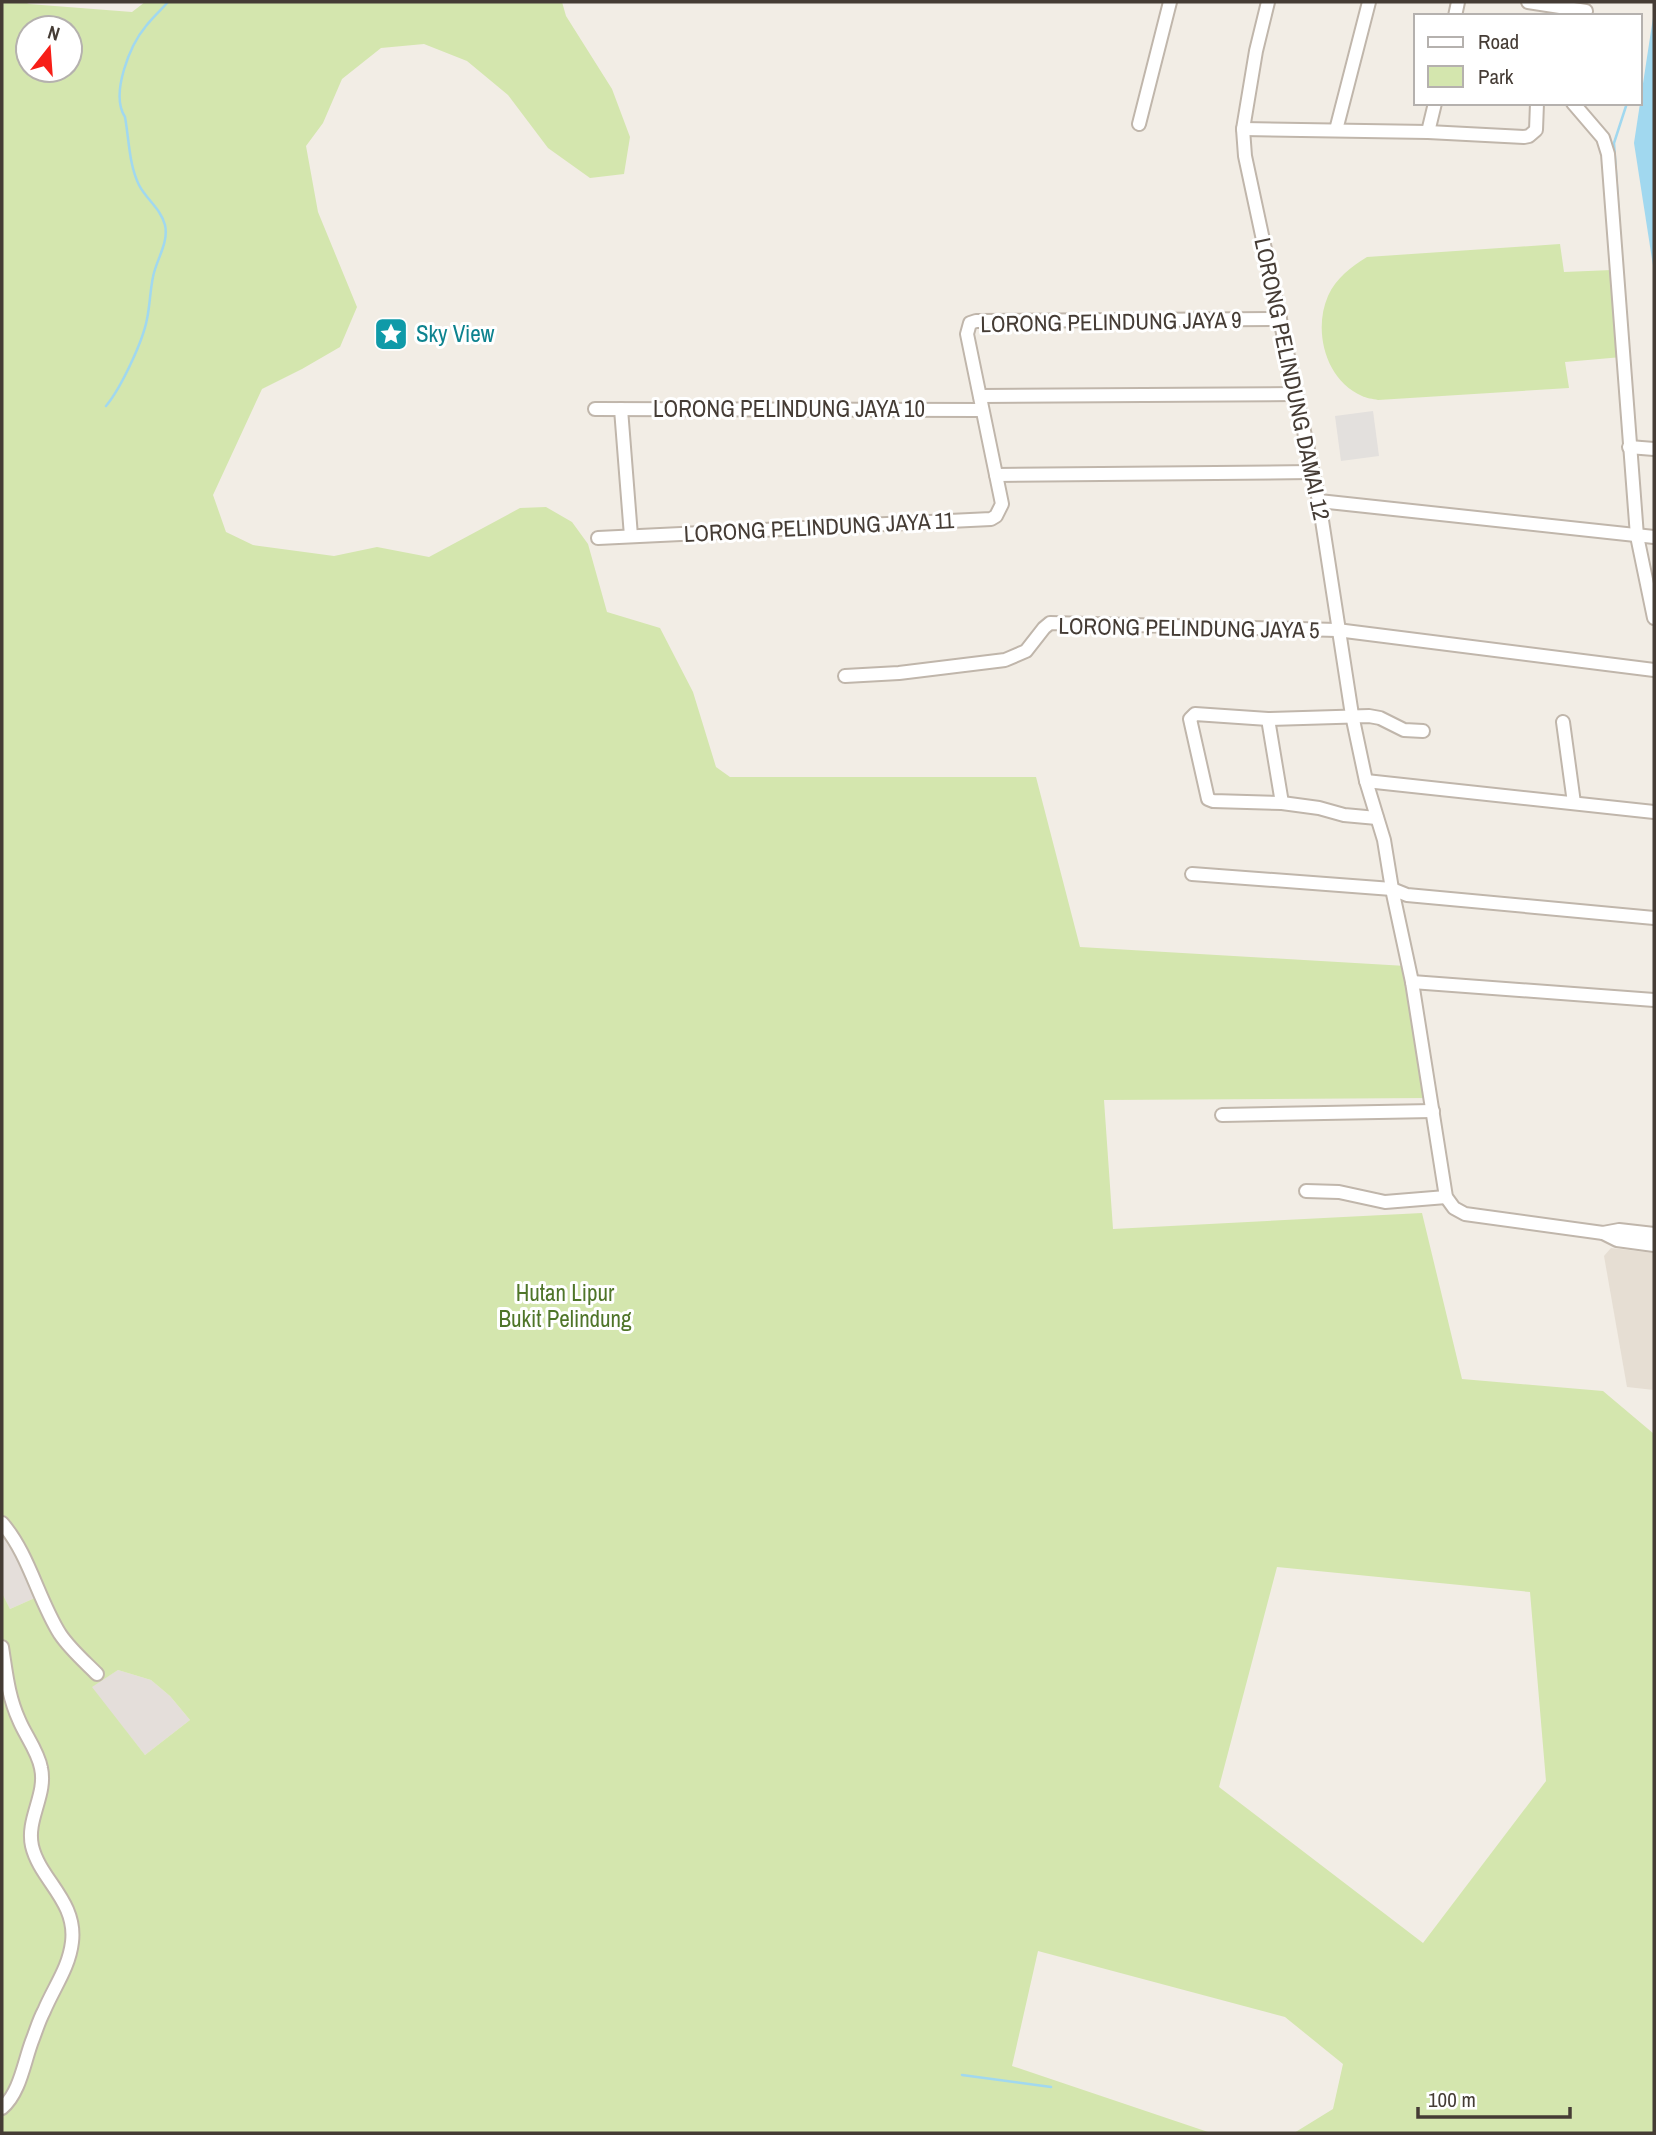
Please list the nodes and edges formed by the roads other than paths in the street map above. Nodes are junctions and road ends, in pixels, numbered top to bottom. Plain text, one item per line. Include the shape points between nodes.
1 (1170, 2) edge
2 (1268, 2) edge
3 (1369, 2) edge
4 (1528, 2) edge
5 (1586, 9) edge
6 (1542, 10) edge
7 (1435, 105) edge
8 (1537, 105) edge
9 (1575, 105) edge
10 (1139, 124) dead end
11 (1242, 129) junction
12 (1336, 131) junction
13 (1428, 132) junction
14 (1280, 319) junction
15 (1296, 394) junction
16 (980, 396) junction
17 (595, 409) dead end
18 (621, 409) junction
19 (982, 410) junction
20 (1629, 447) junction
21 (1654, 449) edge
22 (1312, 472) junction
23 (996, 475) junction
24 (1319, 501) junction
25 (631, 536) junction
26 (1637, 536) junction
27 (1654, 537) edge
28 (598, 538) dead end
29 (1654, 618) edge
30 (1337, 630) junction
31 (1654, 670) edge
32 (845, 676) dead end
33 (1352, 715) junction
34 (1268, 719) junction
35 (1563, 722) dead end
36 (1423, 731) dead end
37 (1366, 781) junction
38 (1282, 803) junction
39 (1574, 803) junction
40 (1654, 812) edge
41 (1377, 818) junction
42 (1192, 874) dead end
43 (1392, 889) junction
44 (1654, 918) edge
45 (1412, 982) junction
46 (1654, 1000) edge
47 (1433, 1111) junction
48 (1222, 1115) dead end
49 (1306, 1191) dead end
50 (1446, 1197) junction
51 (1603, 1233) junction
52 (1654, 1234) edge
53 (1654, 1245) edge
54 (2, 1523) edge
55 (2, 1647) edge
56 (97, 1674) dead end
57 (2, 2108) edge

1 - 10 street
2 - 11 street, LORONG PELINDUNG DAMAI 12
3 - 12 street
4 - 6 street
5 - 6 street
7 - 13 street
8 - 13 street via 1536,130 1529,136
9 - 20 street via 1603,138 1608,154
11 - 12 street
11 - 14 street, LORONG PELINDUNG DAMAI 12
12 - 13 street
14 - 15 street, LORONG PELINDUNG DAMAI 12
14 - 16 street, LORONG PELINDUNG JAYA 9 via 976,321 970,323 967,334
15 - 16 street
15 - 22 street, LORONG PELINDUNG DAMAI 12
16 - 19 street, LORONG PELINDUNG JAYA 9
17 - 18 street, LORONG PELINDUNG JAYA 10
18 - 19 street, LORONG PELINDUNG JAYA 10
18 - 25 street
19 - 23 street, LORONG PELINDUNG JAYA 9
20 - 21 street
20 - 26 street
22 - 23 street
22 - 24 street, LORONG PELINDUNG DAMAI 12
23 - 25 street, LORONG PELINDUNG JAYA 11 via 1002,504 991,519
24 - 26 street
24 - 30 street, LORONG PELINDUNG DAMAI 12
25 - 28 street, LORONG PELINDUNG JAYA 11
26 - 27 street
26 - 29 street
30 - 31 street
30 - 32 street, LORONG PELINDUNG JAYA 5 via 1050,623 1026,651 1005,660
30 - 33 street, LORONG PELINDUNG DAMAI 12
33 - 34 street
33 - 36 street
33 - 37 street, LORONG PELINDUNG DAMAI 12
34 - 38 street
34 - 38 street via 1195,714 1190,724 1208,799
35 - 39 street
37 - 39 street
37 - 41 street, LORONG PELINDUNG DAMAI 12
38 - 41 street
39 - 40 street
41 - 43 street, LORONG PELINDUNG DAMAI 12
42 - 43 street
43 - 44 street via 1407,895
43 - 45 street, LORONG PELINDUNG DAMAI 12
45 - 46 street
45 - 47 street, LORONG PELINDUNG DAMAI 12
47 - 48 street
47 - 50 street, LORONG PELINDUNG DAMAI 12
49 - 50 street via 1339,1192 1385,1202
50 - 51 street via 1465,1214
51 - 52 street
51 - 53 street via 1617,1240
54 - 56 street via 14,1537 60,1633
55 - 57 street via 12,1700 41,1766 43,1790 32,1847 71,1917 73,1939 69,1963 44,2010 13,2093

